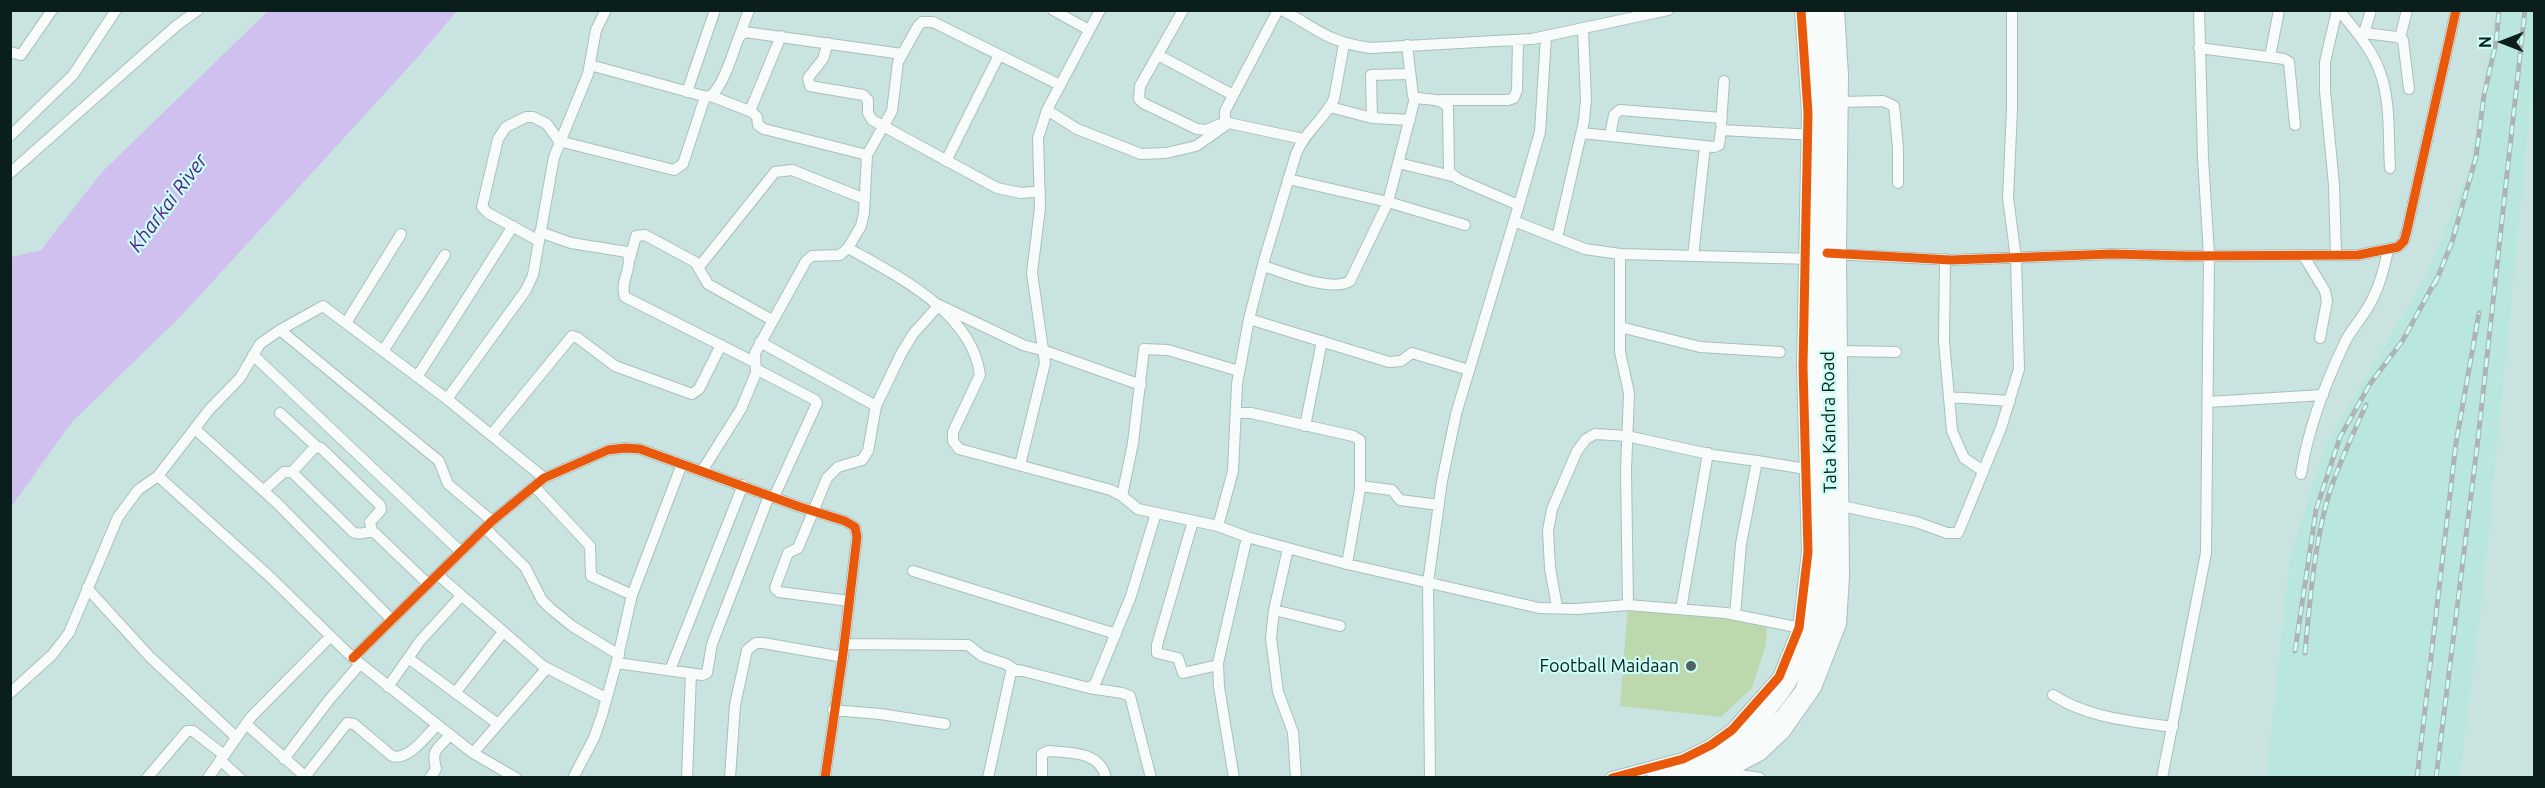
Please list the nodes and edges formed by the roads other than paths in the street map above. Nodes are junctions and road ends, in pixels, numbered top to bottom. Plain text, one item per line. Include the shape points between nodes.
1 (52, 10) edge
2 (116, 10) edge
3 (198, 10) edge
4 (606, 10) edge
5 (715, 10) edge
6 (749, 10) edge
7 (1053, 10) edge
8 (1100, 10) edge
9 (1183, 10) edge
10 (1280, 10) edge
11 (1668, 10) edge
12 (1801, 10) edge
13 (1813, 10) edge
14 (1826, 10) edge
15 (1838, 10) edge
16 (2012, 10) edge
17 (2199, 10) edge
18 (2279, 10) edge
19 (2338, 10) edge
20 (2371, 10) edge
21 (2407, 10) edge
22 (2456, 10) edge
23 (1089, 30) junction
24 (1583, 30) junction
25 (2360, 33) junction
26 (781, 36) junction
27 (739, 37) junction
28 (1546, 37) junction
29 (2400, 38) junction
30 (1518, 40) junction
31 (828, 43) junction
32 (1344, 44) junction
33 (1407, 45) junction
34 (2199, 48) junction
35 (10, 52) edge
36 (902, 54) junction
37 (999, 54) junction
38 (1158, 54) junction
39 (2270, 57) junction
40 (590, 65) junction
41 (1409, 74) junction
42 (1725, 81) dead end
43 (1060, 85) junction
44 (2409, 88) dead end
45 (687, 92) junction
46 (1233, 95) junction
47 (708, 97) junction
48 (1415, 98) junction
49 (1440, 100) junction
50 (1842, 102) junction
51 (1330, 107) junction
52 (1047, 110) junction
53 (750, 111) junction
54 (1372, 118) junction
55 (1722, 118) junction
56 (1410, 120) junction
57 (1228, 122) junction
58 (2295, 125) dead end
59 (882, 126) junction
60 (1721, 130) junction
61 (1582, 132) junction
62 (1813, 135) junction
63 (10, 136) edge
64 (1610, 136) junction
65 (1303, 139) junction
66 (559, 141) junction
67 (1705, 147) junction
68 (867, 155) junction
69 (946, 161) junction
70 (1398, 163) junction
71 (2390, 168) dead end
72 (10, 172) edge
73 (1452, 176) junction
74 (1288, 179) junction
75 (1898, 183) dead end
76 (1040, 191) junction
77 (865, 199) junction
78 (1388, 202) junction
79 (1518, 208) junction
80 (1514, 221) junction
81 (1465, 225) dead end
82 (513, 226) junction
83 (401, 234) dead end
84 (540, 237) junction
85 (1557, 238) junction
86 (848, 248) junction
87 (2388, 250) junction
88 (1620, 254) junction
89 (445, 255) dead end
90 (2209, 255) junction
91 (2303, 255) junction
92 (2336, 255) junction
93 (1693, 256) junction
94 (1823, 257) junction
95 (630, 258) junction
96 (2016, 258) junction
97 (1945, 260) junction
98 (1263, 266) junction
99 (699, 267) junction
100 (939, 305) junction
101 (1249, 319) junction
102 (772, 320) junction
103 (346, 323) junction
104 (1620, 327) junction
105 (280, 330) junction
106 (2320, 338) dead end
107 (1322, 341) junction
108 (760, 342) junction
109 (721, 345) junction
110 (383, 351) junction
111 (1045, 351) junction
112 (1841, 351) junction
113 (1780, 352) dead end
114 (1896, 352) dead end
115 (253, 355) junction
116 (755, 365) junction
117 (1470, 370) junction
118 (1239, 371) junction
119 (417, 377) junction
120 (1141, 385) junction
121 (2323, 395) junction
122 (1949, 397) junction
123 (447, 399) junction
124 (2010, 400) junction
125 (2208, 402) junction
126 (876, 406) junction
127 (280, 413) dead end
128 (1236, 413) junction
129 (1305, 426) junction
130 (195, 429) junction
131 (491, 435) junction
132 (1627, 436) junction
133 (316, 446) junction
134 (1708, 453) junction
135 (1758, 461) junction
136 (682, 464) junction
137 (1020, 465) junction
138 (1806, 469) junction
139 (702, 471) junction
140 (1983, 471) junction
141 (292, 472) junction
142 (2301, 474) dead end
143 (158, 476) junction
144 (544, 478) junction
145 (534, 486) junction
146 (743, 486) junction
147 (1360, 486) junction
148 (264, 490) junction
149 (772, 496) junction
150 (1122, 496) junction
151 (1439, 505) junction
152 (1842, 506) junction
153 (813, 511) junction
154 (1156, 513) junction
155 (1193, 521) junction
156 (488, 524) junction
157 (1218, 526) junction
158 (372, 531) junction
159 (1247, 537) junction
160 (1288, 549) junction
161 (461, 552) junction
162 (1347, 564) junction
163 (913, 571) dead end
164 (438, 575) junction
165 (1428, 583) junction
166 (428, 584) junction
167 (87, 588) junction
168 (632, 595) junction
169 (461, 596) junction
170 (849, 601) junction
171 (1628, 605) junction
172 (1557, 607) junction
173 (1681, 609) junction
174 (1274, 610) junction
175 (1735, 615) junction
176 (392, 620) junction
177 (1340, 626) dead end
178 (1818, 632) junction
179 (502, 633) junction
180 (1116, 634) junction
181 (330, 637) junction
182 (844, 644) junction
183 (843, 657) junction
184 (408, 658) junction
185 (618, 659) junction
186 (357, 661) junction
187 (1218, 665) junction
188 (548, 668) junction
189 (670, 670) junction
190 (1015, 670) junction
191 (691, 673) junction
192 (388, 687) junction
193 (1089, 688) junction
194 (10, 693) edge
195 (455, 693) junction
196 (2052, 694) dead end
197 (606, 698) junction
198 (834, 710) junction
199 (246, 724) junction
200 (498, 724) junction
201 (945, 724) dead end
202 (437, 725) junction
203 (2173, 727) junction
204 (450, 735) junction
205 (236, 737) junction
206 (473, 753) junction
207 (222, 757) junction
208 (284, 759) junction
209 (1740, 776) edge
210 (147, 777) edge
211 (208, 777) edge
212 (240, 777) edge
213 (306, 777) edge
214 (430, 777) edge
215 (516, 777) edge
216 (573, 777) edge
217 (687, 777) edge
218 (730, 777) edge
219 (825, 777) edge
220 (988, 777) edge
221 (1042, 777) edge
222 (1106, 777) edge
223 (1151, 777) edge
224 (1234, 777) edge
225 (1296, 777) edge
226 (1430, 777) edge
227 (1612, 777) edge
228 (1655, 777) edge
229 (1697, 777) edge
230 (1719, 777) edge
231 (1760, 777) edge
232 (2162, 777) edge

1 - 35 street via 21,55
2 - 63 street via 73,75
3 - 72 street
4 - 40 street via 596,30
5 - 45 street
6 - 27 street
7 - 23 street
8 - 23 street
9 - 38 street
10 - 32 street
10 - 46 street
11 - 24 street
12 - 62 street
13 - 62 main road, Tata Kandra Road
14 - 94 main road, Tata Kandra Road via 1831,123
15 - 50 street
16 - 96 street via 2008,198
17 - 34 street
18 - 39 street
19 - 25 street
19 - 92 street via 2325,62
20 - 25 street
21 - 29 street
22 - 87 street via 2404,242
23 - 43 street
24 - 28 street
24 - 61 street via 1586,99
25 - 29 street
25 - 71 street via 2380,72
26 - 27 street via 749,31
26 - 31 street
26 - 53 street
27 - 47 street via 718,89
28 - 30 street
28 - 79 street via 1540,132
29 - 44 street
30 - 33 street
30 - 49 street via 1514,98
31 - 36 street
31 - 59 street via 823,59 809,75 808,84 866,97 869,116
32 - 33 street via 1370,48
32 - 51 street
33 - 41 street
34 - 39 street
34 - 90 street
36 - 37 street via 918,26 927,21
36 - 59 street via 896,70 894,104
37 - 43 street
37 - 69 street
38 - 46 street
38 - 57 street via 1140,86 1138,95 1143,103 1201,130
39 - 58 street via 2284,59 2291,67
40 - 45 street
40 - 66 street
41 - 48 street
41 - 54 street via 1371,75
42 - 55 street
43 - 52 street
45 - 47 street
46 - 57 street via 1225,111
47 - 53 street
47 - 66 street via 683,164 674,170
48 - 49 street
48 - 56 street
49 - 73 street via 1449,111 1447,165
50 - 75 street via 1882,102 1894,106
50 - 94 street
51 - 54 street
51 - 65 street
52 - 57 street via 1077,129 1141,154 1196,146
52 - 76 street via 1038,138
53 - 68 street via 764,129
54 - 56 street
55 - 60 street
55 - 64 street via 1620,110 1614,115
56 - 70 street
57 - 65 street
59 - 68 street
59 - 69 street
60 - 62 street
60 - 67 street via 1717,147
61 - 64 street
61 - 85 street
62 - 94 main road, Tata Kandra Road via 1810,227
64 - 67 street
65 - 74 street
66 - 82 street via 547,124 533,117 506,127 499,135 483,207
66 - 84 street
67 - 93 street
68 - 77 street
69 - 76 street via 997,188 1021,193
70 - 73 street
70 - 78 street
73 - 79 street via 1513,201
74 - 78 street
74 - 98 street
76 - 111 street via 1032,273
77 - 86 street via 861,226
77 - 99 street via 792,170 775,172
78 - 81 street
78 - 98 street via 1354,277 1346,284 1320,283
79 - 80 street
80 - 85 street
80 - 117 street
82 - 84 street
82 - 119 street
83 - 103 street
84 - 95 street via 624,251
84 - 123 street via 526,290
85 - 88 street via 1585,249
86 - 100 street
86 - 102 street via 840,255 809,258
87 - 92 street
87 - 121 street via 2374,297 2345,341
88 - 93 street
88 - 104 street
89 - 110 street
90 - 91 street
90 - 96 street
90 - 125 street
91 - 92 street
91 - 106 street via 2325,291 2327,301
93 - 94 street
94 - 97 street
94 - 112 street
94 - 138 street via 1803,367
94 - 178 main road, Tata Kandra Road
95 - 99 street via 636,237 641,234
95 - 109 street via 623,286 625,297
96 - 97 street
96 - 124 street via 2020,357
97 - 122 street via 1944,341
98 - 101 street
99 - 102 street via 708,284
100 - 111 street via 1023,345
100 - 126 street via 906,344
100 - 137 street via 966,336 979,365 980,375 953,432 953,441 969,452
101 - 107 street
101 - 118 street
102 - 108 street
103 - 105 street via 323,306
103 - 110 street
104 - 113 street via 1700,347
104 - 132 street via 1620,352 1629,393
105 - 115 street via 260,344
105 - 156 street via 439,461 448,484
107 - 117 street via 1389,362 1401,361 1412,353
107 - 129 street
108 - 116 street via 754,353
108 - 126 street
109 - 116 street
109 - 131 street via 699,389 692,394 622,370 572,336
110 - 119 street
111 - 120 street
111 - 137 street via 1044,376
112 - 114 street
112 - 152 street
115 - 130 street via 240,378
115 - 161 street
116 - 139 street via 754,379 739,413
116 - 149 street via 817,403
117 - 151 street via 1456,414
118 - 120 street via 1168,350 1147,348 1143,352
118 - 128 street
119 - 123 street
120 - 150 street
121 - 125 street
121 - 142 street via 2305,444
122 - 124 street
122 - 140 street via 1952,431 1960,452
123 - 131 street
124 - 140 street
125 - 203 street via 2206,553
126 - 153 street via 868,451 862,460 833,471 822,486
127 - 133 street
128 - 129 street
128 - 157 street via 1233,471
129 - 147 street via 1360,440
130 - 143 street
130 - 148 street
131 - 144 street
132 - 134 street
132 - 171 street
132 - 172 street via 1595,434 1586,439 1552,509 1548,547
133 - 141 street
133 - 158 street via 380,505 381,510 370,522
134 - 135 street
134 - 173 street
135 - 138 street
135 - 175 street via 1742,534
136 - 139 street
136 - 144 street via 640,449 617,448
136 - 168 street
137 - 150 street
138 - 178 street via 1808,552
139 - 146 street
140 - 152 street via 1954,535
141 - 148 street via 284,472
141 - 158 street via 353,532 360,535
143 - 167 street via 138,490 126,505
143 - 181 street
144 - 145 street
145 - 156 street
145 - 168 street via 590,546 591,576
146 - 149 street
146 - 189 street
147 - 151 street via 1392,490 1400,500
147 - 162 street
148 - 176 street
149 - 153 street
149 - 191 street via 712,644 707,673
150 - 154 street via 1134,508
151 - 165 street
152 - 178 street via 1839,624
153 - 170 street via 855,527
153 - 170 street via 798,548 788,554 775,588 779,592
154 - 155 street
154 - 180 street
155 - 157 street
155 - 187 street via 1157,653 1178,658 1182,673
156 - 161 street
156 - 185 street via 525,567 542,600
157 - 159 street
158 - 166 street
159 - 160 street
159 - 187 street
160 - 162 street
160 - 174 street
161 - 164 street
162 - 165 street
163 - 180 street
164 - 166 street
164 - 169 street
165 - 172 street via 1539,608
165 - 226 street
166 - 176 street
167 - 194 street via 61,645
167 - 205 street via 150,657
168 - 185 street
169 - 179 street
169 - 184 street
170 - 182 street
171 - 172 street
171 - 173 street
173 - 175 street
174 - 177 street
174 - 225 street via 1271,638 1275,678 1293,732
175 - 178 street
176 - 186 street
178 - 227 street via 1732,730 1711,745 1683,759
178 - 228 main road, Tata Kandra Road via 1792,678 1726,749 1686,770
178 - 229 main road, Tata Kandra Road via 1803,691 1784,716 1747,751
178 - 230 street via 1815,688 1784,732 1761,754
179 - 188 street
179 - 195 street
180 - 193 street via 1097,680
181 - 186 street
181 - 199 street
182 - 183 street
182 - 190 street via 968,645 982,656
183 - 198 street
183 - 218 street via 763,643 747,650 735,705
184 - 192 street
184 - 195 street
185 - 189 street
185 - 197 street
186 - 192 street
186 - 208 street
187 - 224 street
188 - 197 street
188 - 200 street
189 - 191 street
190 - 193 street
190 - 220 street via 1010,675
191 - 217 street
192 - 202 street
193 - 223 street via 1130,696
195 - 200 street
196 - 203 street via 2091,713
197 - 216 street via 594,738
198 - 201 street
198 - 219 street
199 - 205 street
199 - 208 street
200 - 206 street
202 - 204 street
202 - 213 street via 398,758 354,724 347,723
203 - 232 street
204 - 206 street
204 - 214 street via 434,754 436,770
205 - 207 street
206 - 215 street
207 - 210 street via 190,730
207 - 211 street
207 - 212 street
208 - 213 street
209 - 230 street
209 - 231 street
221 - 222 street via 1042,754 1048,751 1092,757

